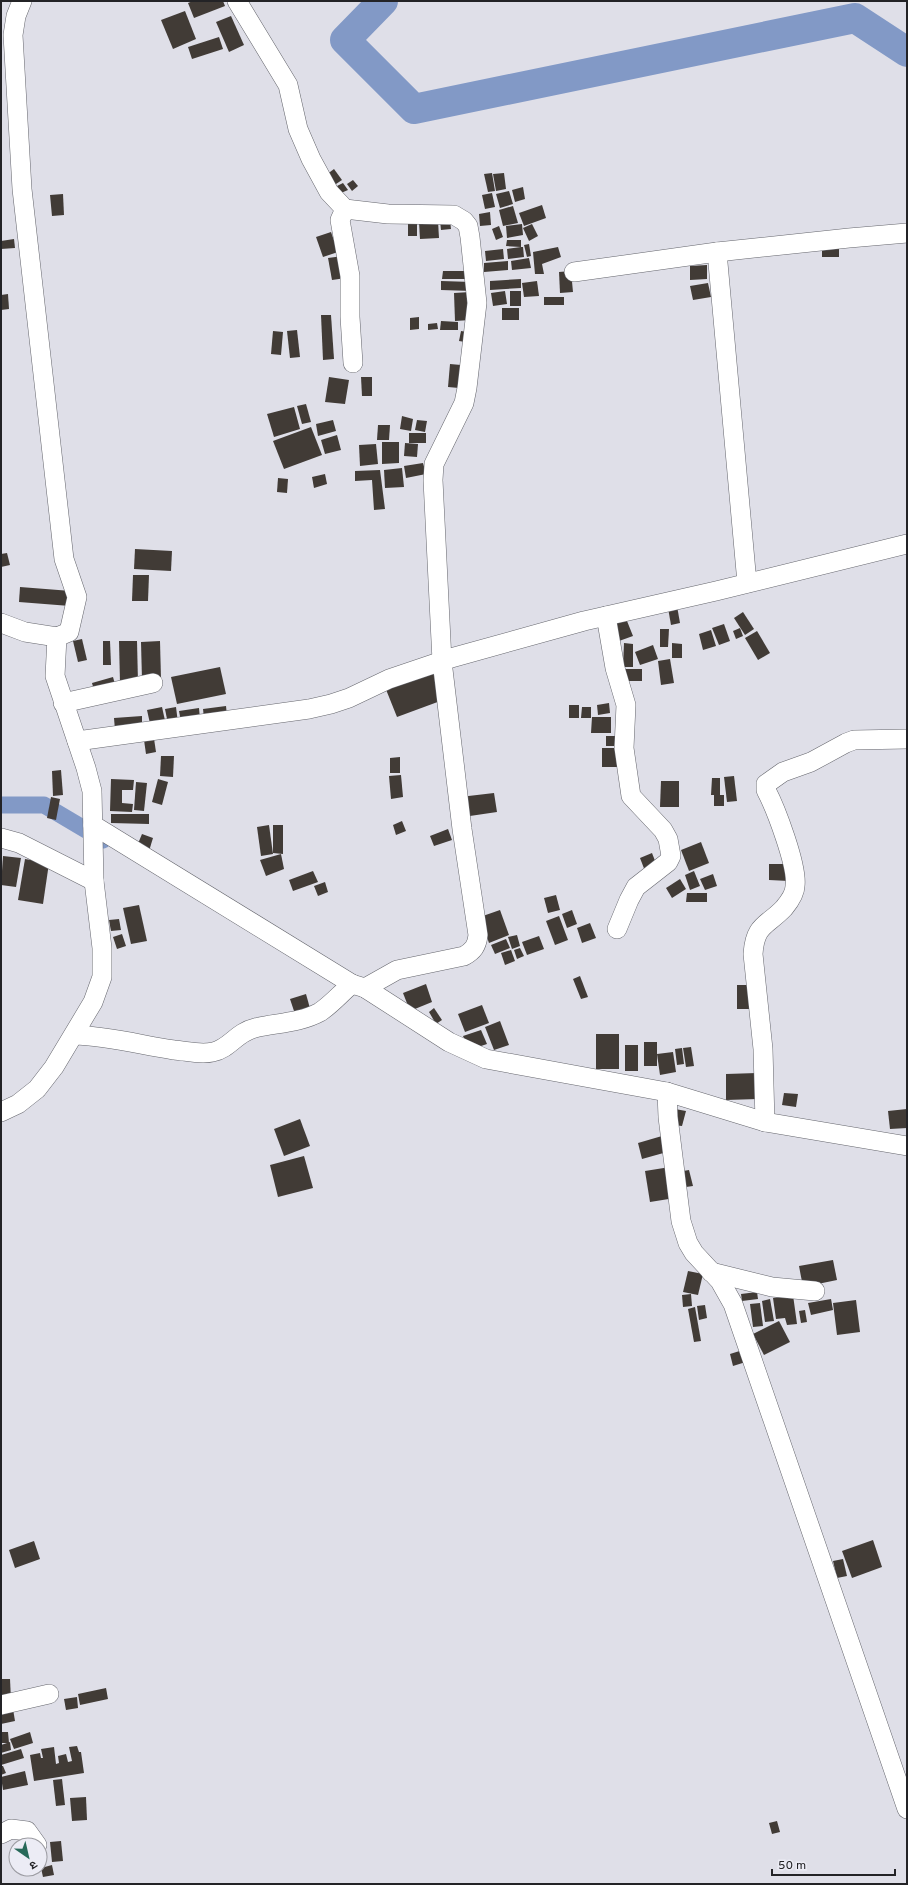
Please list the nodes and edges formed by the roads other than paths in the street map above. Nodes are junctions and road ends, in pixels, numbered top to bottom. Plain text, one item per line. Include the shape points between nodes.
1 (22, 1) edge
2 (237, 1) edge
3 (345, 209) junction
4 (907, 233) edge
5 (717, 252) junction
6 (574, 272) dead end
7 (354, 363) dead end
8 (907, 544) edge
9 (747, 584) junction
10 (606, 616) junction
11 (1, 623) edge
12 (57, 637) junction
13 (442, 660) junction
14 (153, 683) dead end
15 (63, 703) junction
16 (907, 739) edge
17 (77, 741) junction
18 (92, 833) junction
19 (1, 838) edge
20 (94, 875) junction
21 (617, 929) dead end
22 (350, 990) junction
23 (74, 1035) junction
24 (668, 1103) junction
25 (1, 1112) edge
26 (765, 1122) junction
27 (907, 1146) edge
28 (711, 1272) junction
29 (816, 1292) dead end
30 (49, 1694) dead end
31 (1, 1705) edge
32 (907, 1809) edge
33 (1, 1834) edge
34 (31, 1837) edge

1 - 12 street via 13,35 22,189 64,559 77,597 69,632
2 - 3 street via 288,85 298,129 311,159 329,192
3 - 7 street via 340,220 350,276
3 - 13 street via 388,214 454,215 468,226 477,304 467,388 464,403 434,464
4 - 5 street
5 - 6 street
5 - 9 street
8 - 9 street
9 - 10 street
10 - 13 street
10 - 21 street via 615,668 626,705 624,748 631,796 663,830 668,838 671,856 668,862 636,887
11 - 12 street via 25,632
12 - 15 street via 55,676
13 - 17 street via 331,704
13 - 22 street via 477,944 464,956 396,970
14 - 15 street
15 - 17 street
16 - 26 street via 854,740 811,762 783,772 766,784 796,872 795,888 790,900 762,926 754,941 753,954 763,1049
17 - 18 street via 92,791
18 - 20 street
18 - 22 street
19 - 20 street
20 - 23 street via 102,948 102,977 93,1002
22 - 23 street via 307,1017 243,1032 225,1048 211,1053 152,1047 97,1036
22 - 24 street via 486,1059
23 - 25 street via 37,1089 18,1104
24 - 26 street
24 - 28 street via 681,1221 688,1243
26 - 27 street
28 - 29 street via 772,1287
28 - 32 street via 734,1304
30 - 31 street
33 - 34 street via 11,1829 27,1831

